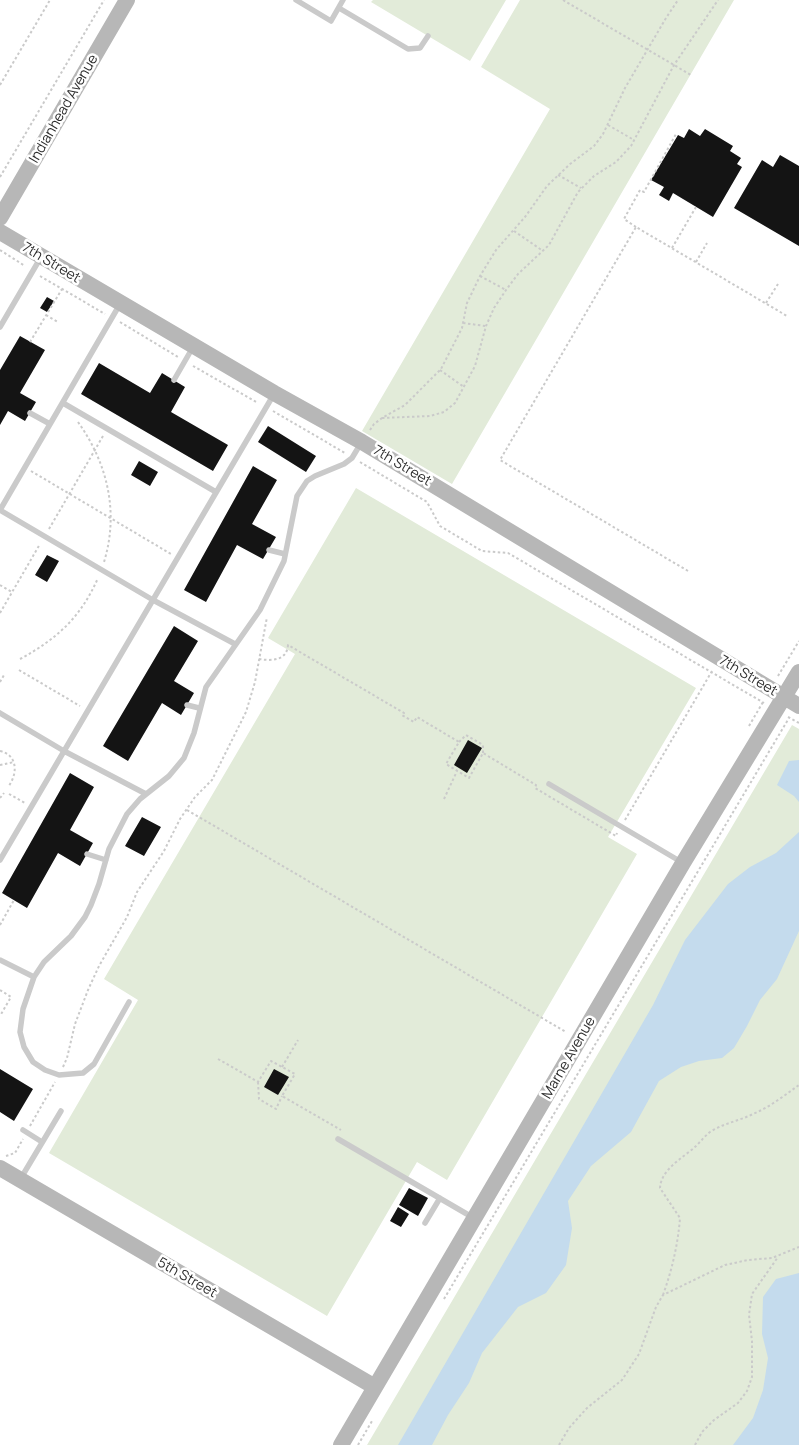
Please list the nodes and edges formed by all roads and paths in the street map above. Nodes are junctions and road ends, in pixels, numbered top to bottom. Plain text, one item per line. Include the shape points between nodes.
1 (45, 0) edge
2 (104, 0) edge
3 (127, 0) edge
4 (296, 0) edge
5 (343, 0) edge
6 (563, 0) edge
7 (678, 0) edge
8 (718, 0) edge
9 (50, 1) edge
10 (338, 8) junction
11 (428, 36) dead end
12 (648, 49) junction
13 (674, 65) junction
14 (691, 75) dead end
15 (0, 85) edge
16 (608, 125) junction
17 (676, 134) dead end
18 (635, 140) junction
19 (1, 171) edge
20 (558, 175) junction
21 (0, 177) edge
22 (581, 188) junction
23 (696, 207) dead end
24 (0, 218) edge
25 (636, 227) junction
26 (514, 231) junction
27 (0, 232) edge
28 (707, 243) dead end
29 (672, 248) junction
30 (0, 250) edge
31 (543, 251) junction
32 (696, 262) junction
33 (37, 264) junction
34 (480, 276) junction
35 (778, 284) dead end
36 (62, 289) junction
37 (506, 290) junction
38 (120, 304) junction
39 (766, 304) junction
40 (46, 315) junction
41 (787, 316) dead end
42 (112, 318) junction
43 (58, 322) dead end
44 (463, 323) junction
45 (486, 326) junction
46 (0, 327) edge
47 (30, 342) dead end
48 (193, 346) junction
49 (185, 361) junction
50 (440, 370) junction
51 (174, 380) dead end
52 (464, 387) junction
53 (270, 400) junction
54 (63, 403) junction
55 (30, 413) dead end
56 (382, 418) junction
57 (50, 424) junction
58 (107, 429) junction
59 (362, 442) junction
60 (94, 451) junction
61 (352, 458) junction
62 (25, 468) junction
63 (216, 492) junction
64 (70, 494) junction
65 (111, 518) junction
66 (45, 536) junction
67 (269, 550) dead end
68 (285, 554) junction
69 (178, 558) junction
70 (102, 570) junction
71 (688, 571) dead end
72 (0, 584) edge
73 (12, 592) junction
74 (153, 600) junction
75 (0, 613) edge
76 (267, 614) dead end
77 (235, 644) junction
78 (20, 659) dead end
79 (259, 659) junction
80 (20, 670) dead end
81 (712, 671) junction
82 (799, 672) edge
83 (4, 675) dead end
84 (0, 682) edge
85 (187, 705) dead end
86 (789, 707) edge
87 (199, 708) junction
88 (88, 710) junction
89 (0, 713) edge
90 (799, 723) edge
91 (459, 742) junction
92 (0, 750) edge
93 (64, 750) junction
94 (483, 753) junction
95 (14, 762) junction
96 (0, 765) edge
97 (457, 771) junction
98 (549, 784) dead end
99 (8, 787) dead end
100 (4, 793) dead end
101 (9, 794) dead end
102 (146, 794) junction
103 (0, 798) edge
104 (444, 799) dead end
105 (31, 807) junction
106 (186, 809) junction
107 (621, 826) junction
108 (87, 854) dead end
109 (0, 860) edge
110 (106, 860) junction
111 (683, 863) junction
112 (14, 900) dead end
113 (0, 925) edge
114 (0, 960) edge
115 (34, 977) junction
116 (0, 990) edge
117 (129, 1002) dead end
118 (0, 1016) edge
119 (566, 1032) dead end
120 (298, 1040) dead end
121 (218, 1059) dead end
122 (282, 1067) junction
123 (59, 1075) junction
124 (258, 1082) junction
125 (799, 1085) edge
126 (282, 1096) junction
127 (61, 1111) dead end
128 (25, 1131) junction
129 (342, 1131) dead end
130 (338, 1139) dead end
131 (42, 1142) junction
132 (0, 1158) edge
133 (0, 1168) edge
134 (20, 1180) junction
135 (440, 1198) junction
136 (474, 1219) junction
137 (425, 1223) dead end
138 (799, 1247) edge
139 (780, 1255) junction
140 (663, 1295) junction
141 (440, 1306) dead end
142 (375, 1387) junction
143 (376, 1415) dead end
144 (341, 1445) edge
145 (358, 1445) edge
146 (559, 1445) edge
147 (695, 1445) edge

1 - 9 path
2 - 19 path
3 - 24 street, Indianhead Avenue
4 - 10 lane via 331,20
5 - 10 lane
6 - 12 path
7 - 12 path
8 - 13 path
9 - 15 path
10 - 11 lane via 408,49 420,48
12 - 13 path
12 - 16 path
13 - 14 path
13 - 18 path
16 - 18 path
16 - 20 path via 594,146
17 - 25 path via 644,192 640,190 624,220
18 - 22 path via 616,162
19 - 21 path
20 - 22 path
20 - 26 path
22 - 31 path
23 - 29 path
25 - 29 path
25 - 71 path via 500,460
26 - 31 path
26 - 34 path via 496,250
27 - 33 street, 7th Street
28 - 32 path
29 - 32 path
30 - 33 path
31 - 37 path
32 - 39 path
33 - 36 path
33 - 38 street, 7th Street
33 - 46 lane
34 - 37 path
34 - 44 path via 467,303
35 - 39 path
36 - 40 path
36 - 42 path
37 - 45 path
38 - 42 lane
38 - 48 street, 7th Street
39 - 41 path
40 - 43 path
40 - 47 path
42 - 49 path
42 - 54 lane
44 - 45 path
44 - 50 path
45 - 52 path via 475,366
48 - 49 lane
48 - 53 street, 7th Street
49 - 51 lane
49 - 53 path
50 - 52 path
50 - 56 path via 405,404
52 - 56 path via 455,403 444,412 430,416
53 - 59 street, 7th Street
53 - 61 path
53 - 63 lane
54 - 57 lane
54 - 58 lane
54 - 60 path via 83,429
55 - 57 lane
56 - 59 path
57 - 62 lane
58 - 60 path
58 - 63 lane
59 - 61 lane
59 - 86 street, 7th Street
60 - 64 path
60 - 65 path via 105,474
61 - 68 lane via 315,476 301,488 294,504
61 - 81 path via 427,502 440,526 482,551 508,553
62 - 64 path
62 - 66 lane via 0,510
63 - 69 lane
64 - 65 path
64 - 66 path
65 - 69 path
65 - 70 path
66 - 70 lane
66 - 73 path
67 - 68 lane
68 - 77 lane via 260,610
69 - 74 lane
70 - 74 lane
70 - 78 path via 82,608 62,632
72 - 73 path
73 - 75 path
74 - 77 lane
74 - 88 lane
76 - 79 path
77 - 87 lane via 206,687
79 - 91 path via 279,659 288,650 288,645 414,722 417,717
79 - 106 path via 246,712 212,780
80 - 88 path
81 - 86 path
81 - 107 path
82 - 86 street, Marne Avenue
83 - 84 path
85 - 87 lane
86 - 90 path
86 - 111 street, Marne Avenue
86 - 141 path
87 - 102 lane via 184,758 169,776
88 - 93 lane
89 - 93 lane
91 - 94 path via 466,735 483,745
91 - 97 path via 446,764
92 - 95 path via 7,752
93 - 102 lane
93 - 105 lane
94 - 97 path via 468,778
94 - 107 path via 616,836
95 - 96 path
95 - 99 path via 15,774
97 - 104 path
98 - 107 lane
100 - 103 path
101 - 105 path
102 - 110 lane via 127,814
105 - 109 lane
106 - 119 path
106 - 123 path via 138,892 92,982
107 - 111 lane
108 - 110 lane
110 - 115 lane via 85,917
111 - 136 street, Marne Avenue
112 - 113 path
114 - 115 lane
115 - 123 lane via 23,1009 20,1032 33,1062
116 - 118 path via 11,997
117 - 123 lane via 94,1064 83,1073
120 - 122 path
121 - 124 path
122 - 124 path via 271,1060
122 - 126 path via 295,1074
123 - 128 path
124 - 126 path via 259,1099 276,1109
125 - 140 path via 754,1114 726,1123 709,1133 660,1180 660,1188 680,1218 676,1250
126 - 129 path
127 - 131 lane
128 - 131 lane
128 - 132 path via 15,1153
130 - 135 lane
131 - 134 lane
133 - 134 street, 5th Street
134 - 142 street, 5th Street
135 - 136 lane
135 - 137 lane
136 - 142 street, Marne Avenue
138 - 139 path
139 - 140 path via 725,1265
139 - 147 path via 752,1294 749,1315 752,1377 746,1391 738,1404 702,1432
140 - 146 path via 639,1354 622,1380 587,1408
142 - 144 street, Marne Avenue
143 - 145 path

